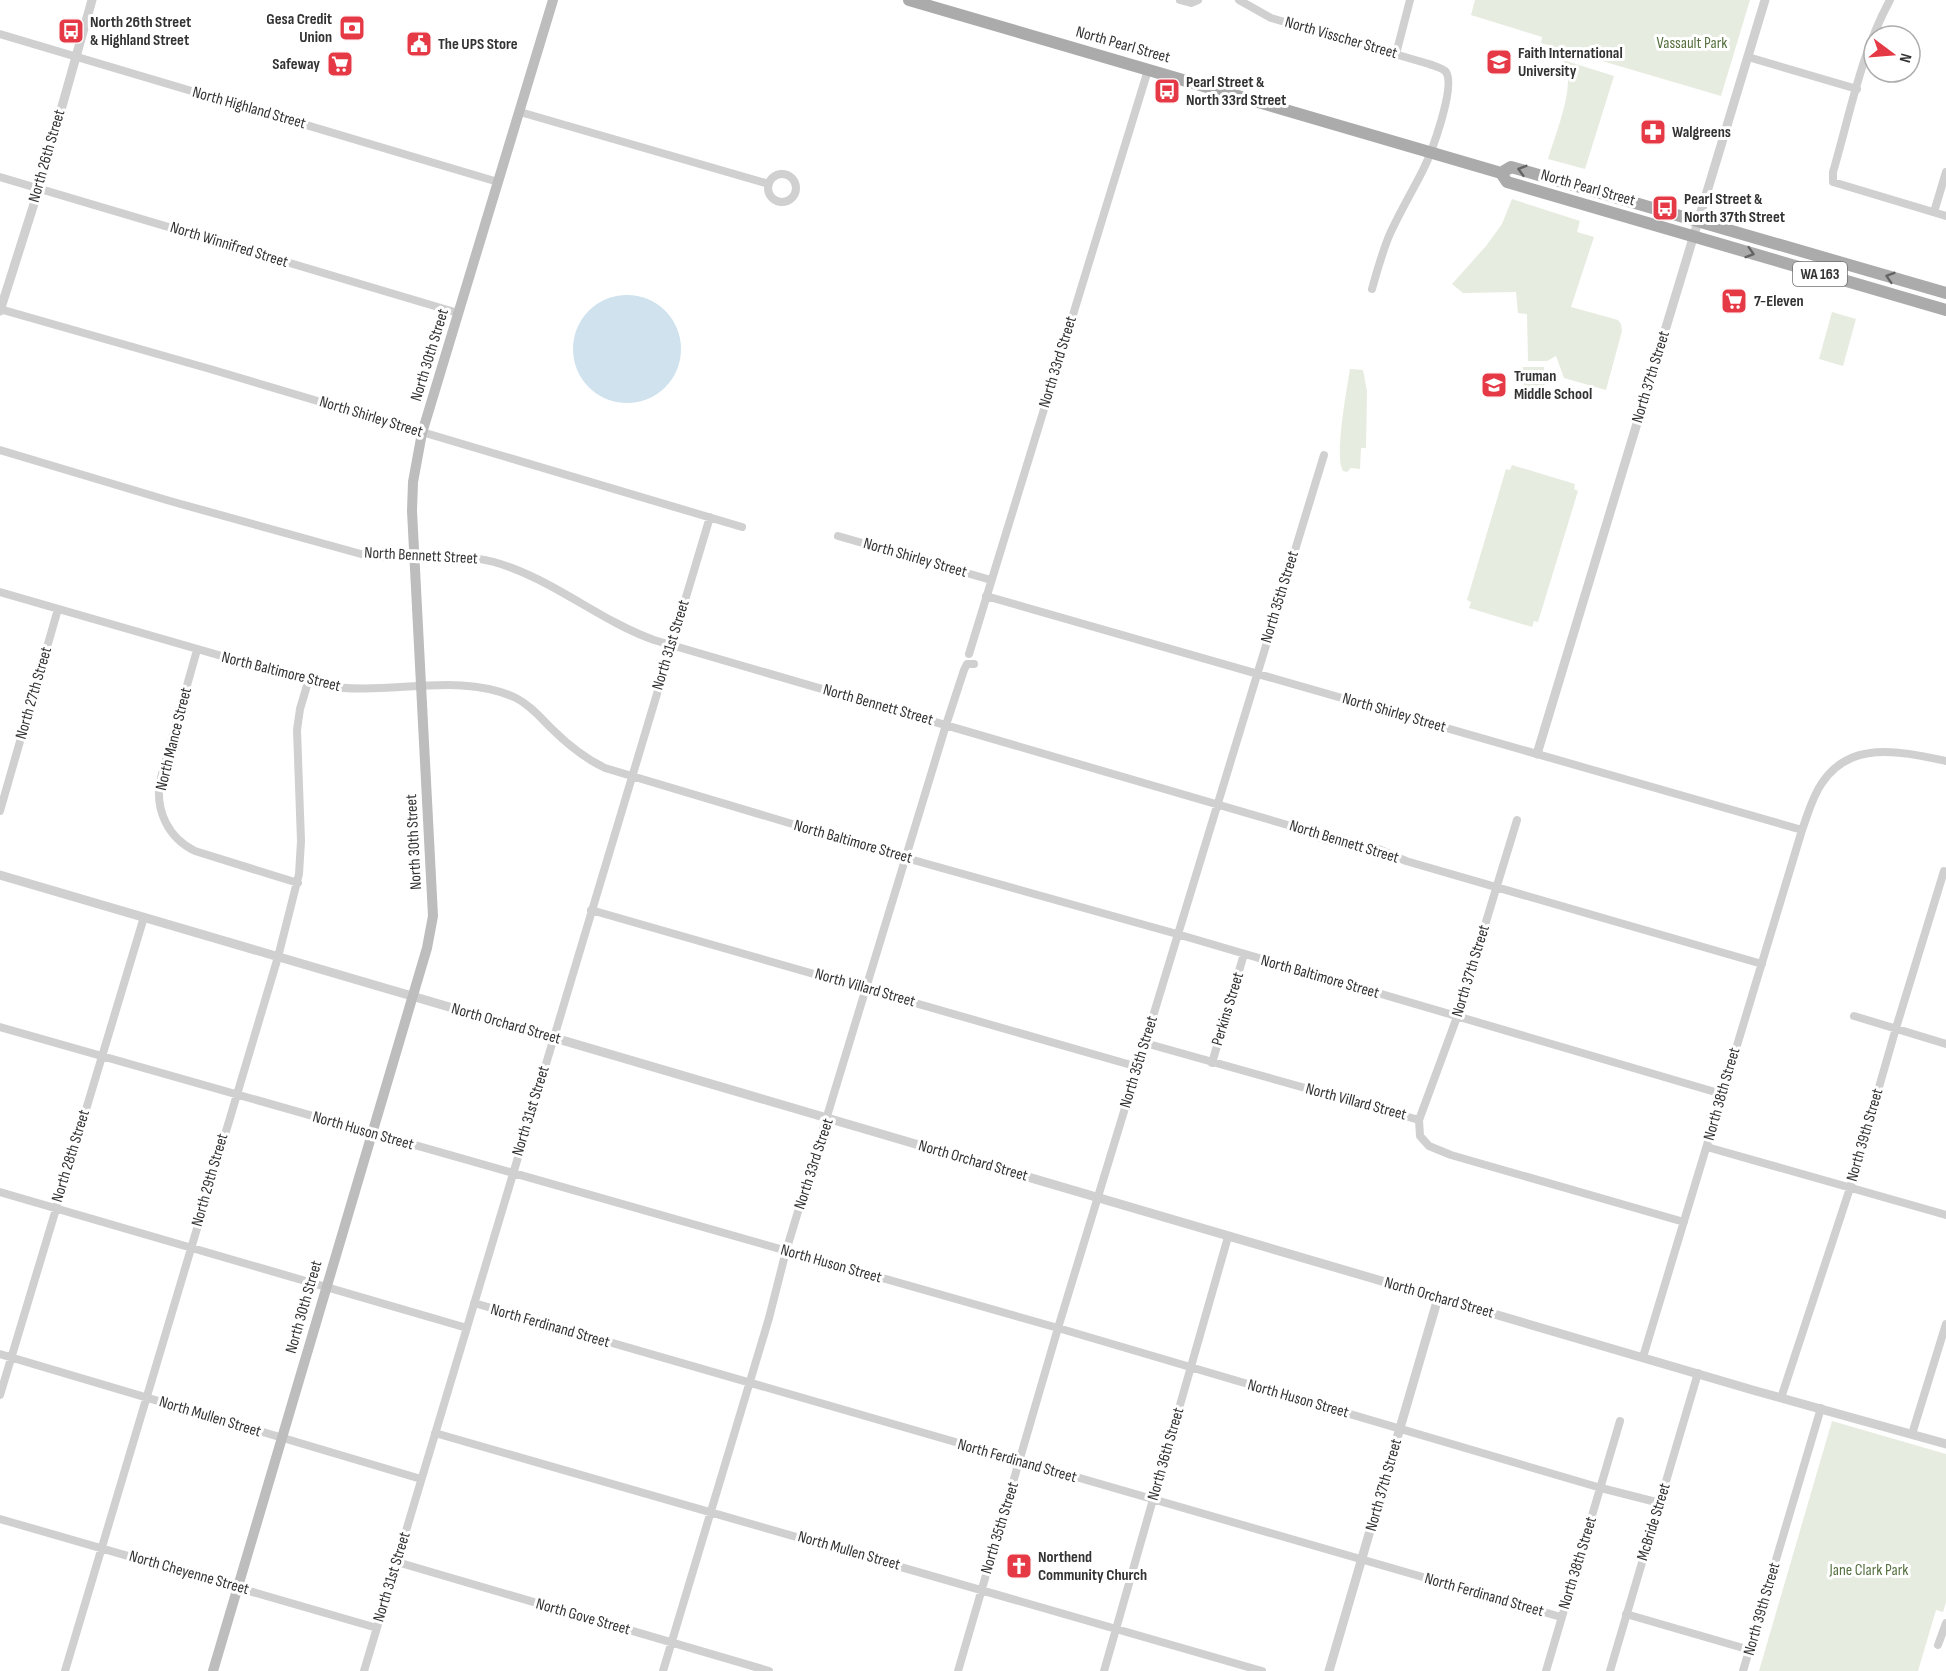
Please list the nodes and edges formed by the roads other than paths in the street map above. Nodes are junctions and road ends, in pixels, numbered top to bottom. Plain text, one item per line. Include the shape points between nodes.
1 (92, 0) edge
2 (553, 0) edge
3 (909, 0) edge
4 (1180, 0) edge
5 (1198, 0) edge
6 (1239, 0) edge
7 (1410, 0) edge
8 (1765, 0) edge
9 (1890, 0) edge
10 (0, 34) edge
11 (1396, 54) junction
12 (76, 57) junction
13 (1748, 57) junction
14 (1148, 70) junction
15 (1857, 89) junction
16 (520, 112) junction
17 (1430, 153) junction
18 (1946, 172) edge
19 (1501, 173) junction
20 (0, 177) edge
21 (498, 182) junction
22 (769, 184) dead end
23 (39, 188) junction
24 (1934, 212) junction
25 (1946, 216) edge
26 (1699, 221) junction
27 (1694, 236) junction
28 (1372, 289) dead end
29 (1946, 293) edge
30 (0, 310) edge
31 (1946, 310) edge
32 (459, 314) junction
33 (422, 433) junction
34 (0, 450) edge
35 (1323, 455) dead end
36 (710, 517) junction
37 (742, 526) dead end
38 (838, 536) dead end
39 (414, 556) junction
40 (991, 580) junction
41 (0, 592) edge
42 (986, 596) junction
43 (58, 609) junction
44 (670, 645) junction
45 (197, 650) junction
46 (969, 654) dead end
47 (974, 664) dead end
48 (1257, 674) junction
49 (308, 682) junction
50 (422, 687) junction
51 (946, 724) junction
52 (1536, 754) junction
53 (1946, 760) edge
54 (632, 777) junction
55 (1218, 804) junction
56 (0, 811) edge
57 (1516, 820) dead end
58 (1802, 830) junction
59 (906, 858) junction
60 (1944, 871) dead end
61 (0, 875) edge
62 (298, 883) junction
63 (1496, 886) junction
64 (591, 910) junction
65 (144, 917) junction
66 (1177, 934) junction
67 (1244, 954) junction
68 (278, 957) junction
69 (1762, 964) junction
70 (866, 989) junction
71 (413, 996) junction
72 (1854, 1016) dead end
73 (1457, 1017) junction
74 (0, 1028) edge
75 (1896, 1028) junction
76 (553, 1037) junction
77 (1145, 1043) junction
78 (1946, 1044) edge
79 (101, 1056) junction
80 (1212, 1063) junction
81 (1138, 1067) junction
82 (236, 1094) junction
83 (1722, 1094) junction
84 (828, 1119) junction
85 (1419, 1119) junction
86 (371, 1133) junction
87 (1707, 1147) junction
88 (513, 1173) junction
89 (1850, 1188) junction
90 (0, 1192) edge
91 (1098, 1197) junction
92 (55, 1208) junction
93 (1946, 1215) edge
94 (1683, 1222) junction
95 (1228, 1236) junction
96 (191, 1246) junction
97 (786, 1251) junction
98 (326, 1287) junction
99 (1438, 1298) junction
100 (474, 1303) junction
101 (1946, 1324) edge
102 (466, 1328) junction
103 (1058, 1328) junction
104 (0, 1354) edge
105 (11, 1357) junction
106 (1643, 1357) junction
107 (1190, 1367) junction
108 (1698, 1373) junction
109 (749, 1384) junction
110 (0, 1395) edge
111 (146, 1398) junction
112 (1781, 1398) junction
113 (1821, 1408) junction
114 (1620, 1421) dead end
115 (1401, 1429) junction
116 (435, 1433) junction
117 (1912, 1434) junction
118 (282, 1438) junction
119 (1946, 1444) edge
120 (1020, 1461) junction
121 (421, 1479) junction
122 (1602, 1488) junction
123 (1153, 1500) junction
124 (1660, 1503) junction
125 (710, 1512) junction
126 (0, 1518) edge
127 (102, 1548) junction
128 (1362, 1560) junction
129 (397, 1562) junction
130 (237, 1587) junction
131 (982, 1589) junction
132 (1626, 1614) junction
133 (1561, 1617) junction
134 (1946, 1623) edge
135 (377, 1628) junction
136 (1116, 1630) junction
137 (671, 1643) junction
138 (1938, 1646) dead end
139 (1750, 1650) junction
140 (65, 1671) edge
141 (213, 1671) edge
142 (364, 1671) edge
143 (663, 1671) edge
144 (769, 1671) edge
145 (958, 1671) edge
146 (1104, 1671) edge
147 (1262, 1671) edge
148 (1329, 1671) edge
149 (1546, 1671) edge
150 (1610, 1671) edge
151 (1743, 1671) edge

1 - 12 street, North 26th Street
2 - 16 main road, North 30th Street
3 - 14 main road, North Pearl Street / WA 163
4 - 5 street
6 - 11 street, North Visscher Street via 1271,18
7 - 11 street
8 - 13 street, North 37th Street
9 - 15 street via 1874,32
10 - 12 street, North Highland Street
11 - 17 street, North Visscher Street via 1445,71 1448,90
12 - 21 street, North Highland Street
12 - 23 street, North 26th Street
13 - 15 street
13 - 26 street, North 37th Street
14 - 17 main road, North Pearl Street / WA 163
14 - 40 street, North 33rd Street
15 - 24 street via 1833,182
16 - 21 main road, North 30th Street
16 - 22 street
17 - 19 main road, North Pearl Street / WA 163
17 - 28 street via 1389,236
18 - 24 street
26 -> 19 main road, North Pearl Street / WA 163 via 1511,167
19 - 27 main road, North Pearl Street / WA 163 via 1507,182
20 - 23 street, North Winnifred Street
21 - 32 main road, North 30th Street
23 - 30 street, North 26th Street
23 - 32 street, North Winnifred Street
24 - 25 street
26 - 27 street, North 37th Street
29 -> 26 main road, North Pearl Street / WA 163
27 -> 31 main road, North Pearl Street / WA 163
27 - 52 street, North 37th Street
30 - 33 street, North Shirley Street
32 - 33 main road, North 30th Street
33 - 36 street, North Shirley Street
33 - 39 main road, North 30th Street via 412,493
34 - 39 street, North Bennett Street via 352,552 382,557
35 - 48 street, North 35th Street
36 - 37 street, North Shirley Street
36 - 44 street, North 31st Street
38 - 40 street, North Shirley Street
39 - 44 street, North Bennett Street via 464,556 512,567 622,626
39 - 50 main road, North 30th Street
40 - 42 street, North 33rd Street
41 - 43 street, North Baltimore Street
42 - 46 street, North 33rd Street
42 - 48 street, North Shirley Street
43 - 45 street, North Baltimore Street
43 - 56 street, North 27th Street
44 - 51 street, North Bennett Street
44 - 54 street, North 31st Street
45 - 49 street, North Baltimore Street
45 - 62 street, North Mance Street via 160,781 159,800 166,823 183,845 195,851
47 - 51 street, North 33rd Street via 967,664 964,670
48 - 52 street, North Shirley Street
48 - 55 street, North 35th Street
49 - 50 street, North Baltimore Street via 354,689
49 - 62 street, North 29th Street via 297,730 301,841
50 - 54 street, North Baltimore Street via 472,685 504,693 527,704 589,760
50 - 71 main road, North 30th Street via 433,916
51 - 55 street, North Bennett Street
51 - 59 street, North 33rd Street
52 - 58 street, North Shirley Street
53 - 58 street via 1888,751 1862,754 1841,762 1816,792
54 - 59 street, North Baltimore Street
54 - 64 street, North 31st Street
55 - 63 street, North Bennett Street via 1326,840 1376,848 1406,861
55 - 66 street, North 35th Street
57 - 63 street, North 37th Street
58 - 69 street, North 38th Street
59 - 66 street, North Baltimore Street
59 - 70 street, North 33rd Street
60 - 75 street, North 39th Street
61 - 65 street, North Orchard Street
62 - 68 street, North 29th Street
63 - 69 street, North Bennett Street
63 - 73 street, North 37th Street
64 - 70 street, North Villard Street
64 - 76 street, North 31st Street
65 - 68 street, North Orchard Street
65 - 79 street, North 28th Street
66 - 67 street, North Baltimore Street
66 - 77 street, North 35th Street
67 - 73 street, North Baltimore Street
67 - 80 street, Perkins Street
68 - 71 street, North Orchard Street
68 - 82 street, North 29th Street
69 - 83 street, North 38th Street
70 - 81 street, North Villard Street
70 - 84 street, North 33rd Street
71 - 76 street, North Orchard Street
71 - 86 main road, North 30th Street
72 - 75 street
73 - 83 street, North Baltimore Street
73 - 85 street, North 37th Street
74 - 79 street, North Huson Street
75 - 78 street
75 - 89 street, North 39th Street
76 - 84 street, North Orchard Street
76 - 88 street, North 31st Street
77 - 80 street, North Villard Street
77 - 81 street, North 35th Street
79 - 82 street, North Huson Street
79 - 92 street, North 28th Street
80 - 85 street, North Villard Street
81 - 91 street, North 35th Street
82 - 86 street, North Huson Street
82 - 96 street, North 29th Street
83 - 87 street, North 38th Street
84 - 91 street, North Orchard Street
84 - 97 street, North 33rd Street
85 - 94 street, North Villard Street via 1421,1139 1436,1150
86 - 88 street, North Huson Street
86 - 98 main road, North 30th Street
87 - 89 street
87 - 94 street, North 38th Street
88 - 97 street, North Huson Street
88 - 100 street, North 31st Street
89 - 93 street
89 - 112 street, North 39th Street
90 - 92 street, North Ferdinand Street
91 - 95 street, North Orchard Street
91 - 103 street, North 35th Street
92 - 96 street, North Ferdinand Street
92 - 105 street, North 28th Street
94 - 106 street, North 38th Street
95 - 99 street, North Orchard Street
95 - 107 street, North 36th Street
96 - 98 street, North Ferdinand Street
96 - 111 street, North 29th Street
97 - 103 street, North Huson Street
97 - 109 street, North 33rd Street
98 - 102 street, North Ferdinand Street
98 - 118 main road, North 30th Street
99 - 106 street, North Orchard Street
99 - 115 street, North 37th Street
100 - 102 street, North 31st Street
100 - 109 street, North Ferdinand Street
101 - 117 street
102 - 116 street, North 31st Street
103 - 107 street, North Huson Street
103 - 120 street, North 35th Street
104 - 105 street, North Mullen Street
105 - 110 street, North 28th Street
105 - 111 street, North Mullen Street
106 - 108 street, North Orchard Street
107 - 115 street, North Huson Street
107 - 123 street, North 36th Street
108 - 112 street, North Orchard Street
108 - 124 street, McBride Street
109 - 120 street, North Ferdinand Street
109 - 125 street, North 33rd Street
111 - 118 street, North Mullen Street
111 - 127 street, North 29th Street
112 - 113 street, North Orchard Street
113 - 117 street, North Orchard Street
113 - 139 street, North 39th Street
114 - 122 street, North 38th Street
115 - 122 street, North Huson Street
115 - 128 street, North 37th Street
116 - 121 street, North 31st Street
116 - 125 street, North Mullen Street
117 - 119 street, North Orchard Street
118 - 121 street, North Mullen Street
118 - 130 main road, North 30th Street
120 - 123 street, North Ferdinand Street
120 - 131 street, North 35th Street
121 - 129 street, North 31st Street
122 - 124 street, North Huson Street
122 - 133 street, North 38th Street
123 - 128 street, North Ferdinand Street
123 - 136 street, North 36th Street
124 - 132 street, McBride Street
125 - 131 street, North Mullen Street
125 - 137 street, North 33rd Street
126 - 127 street, North Cheyenne Street
127 - 130 street, North Cheyenne Street
127 - 140 street, North 29th Street
128 - 133 street, North Ferdinand Street
128 - 148 street, North 37th Street
129 - 135 street, North 31st Street
129 - 137 street, North Gove Street
130 - 135 street, North Cheyenne Street
130 - 141 main road, North 30th Street
131 - 136 street, North Mullen Street
131 - 145 street, North 35th Street
132 - 139 street
132 - 150 street, McBride Street
133 - 149 street, North 38th Street
134 - 138 street
135 - 142 street, North 31st Street
136 - 146 street, North 36th Street
136 - 147 street, North Mullen Street
137 - 143 street, North 33rd Street
137 - 144 street, North Gove Street
139 - 151 street, North 39th Street

